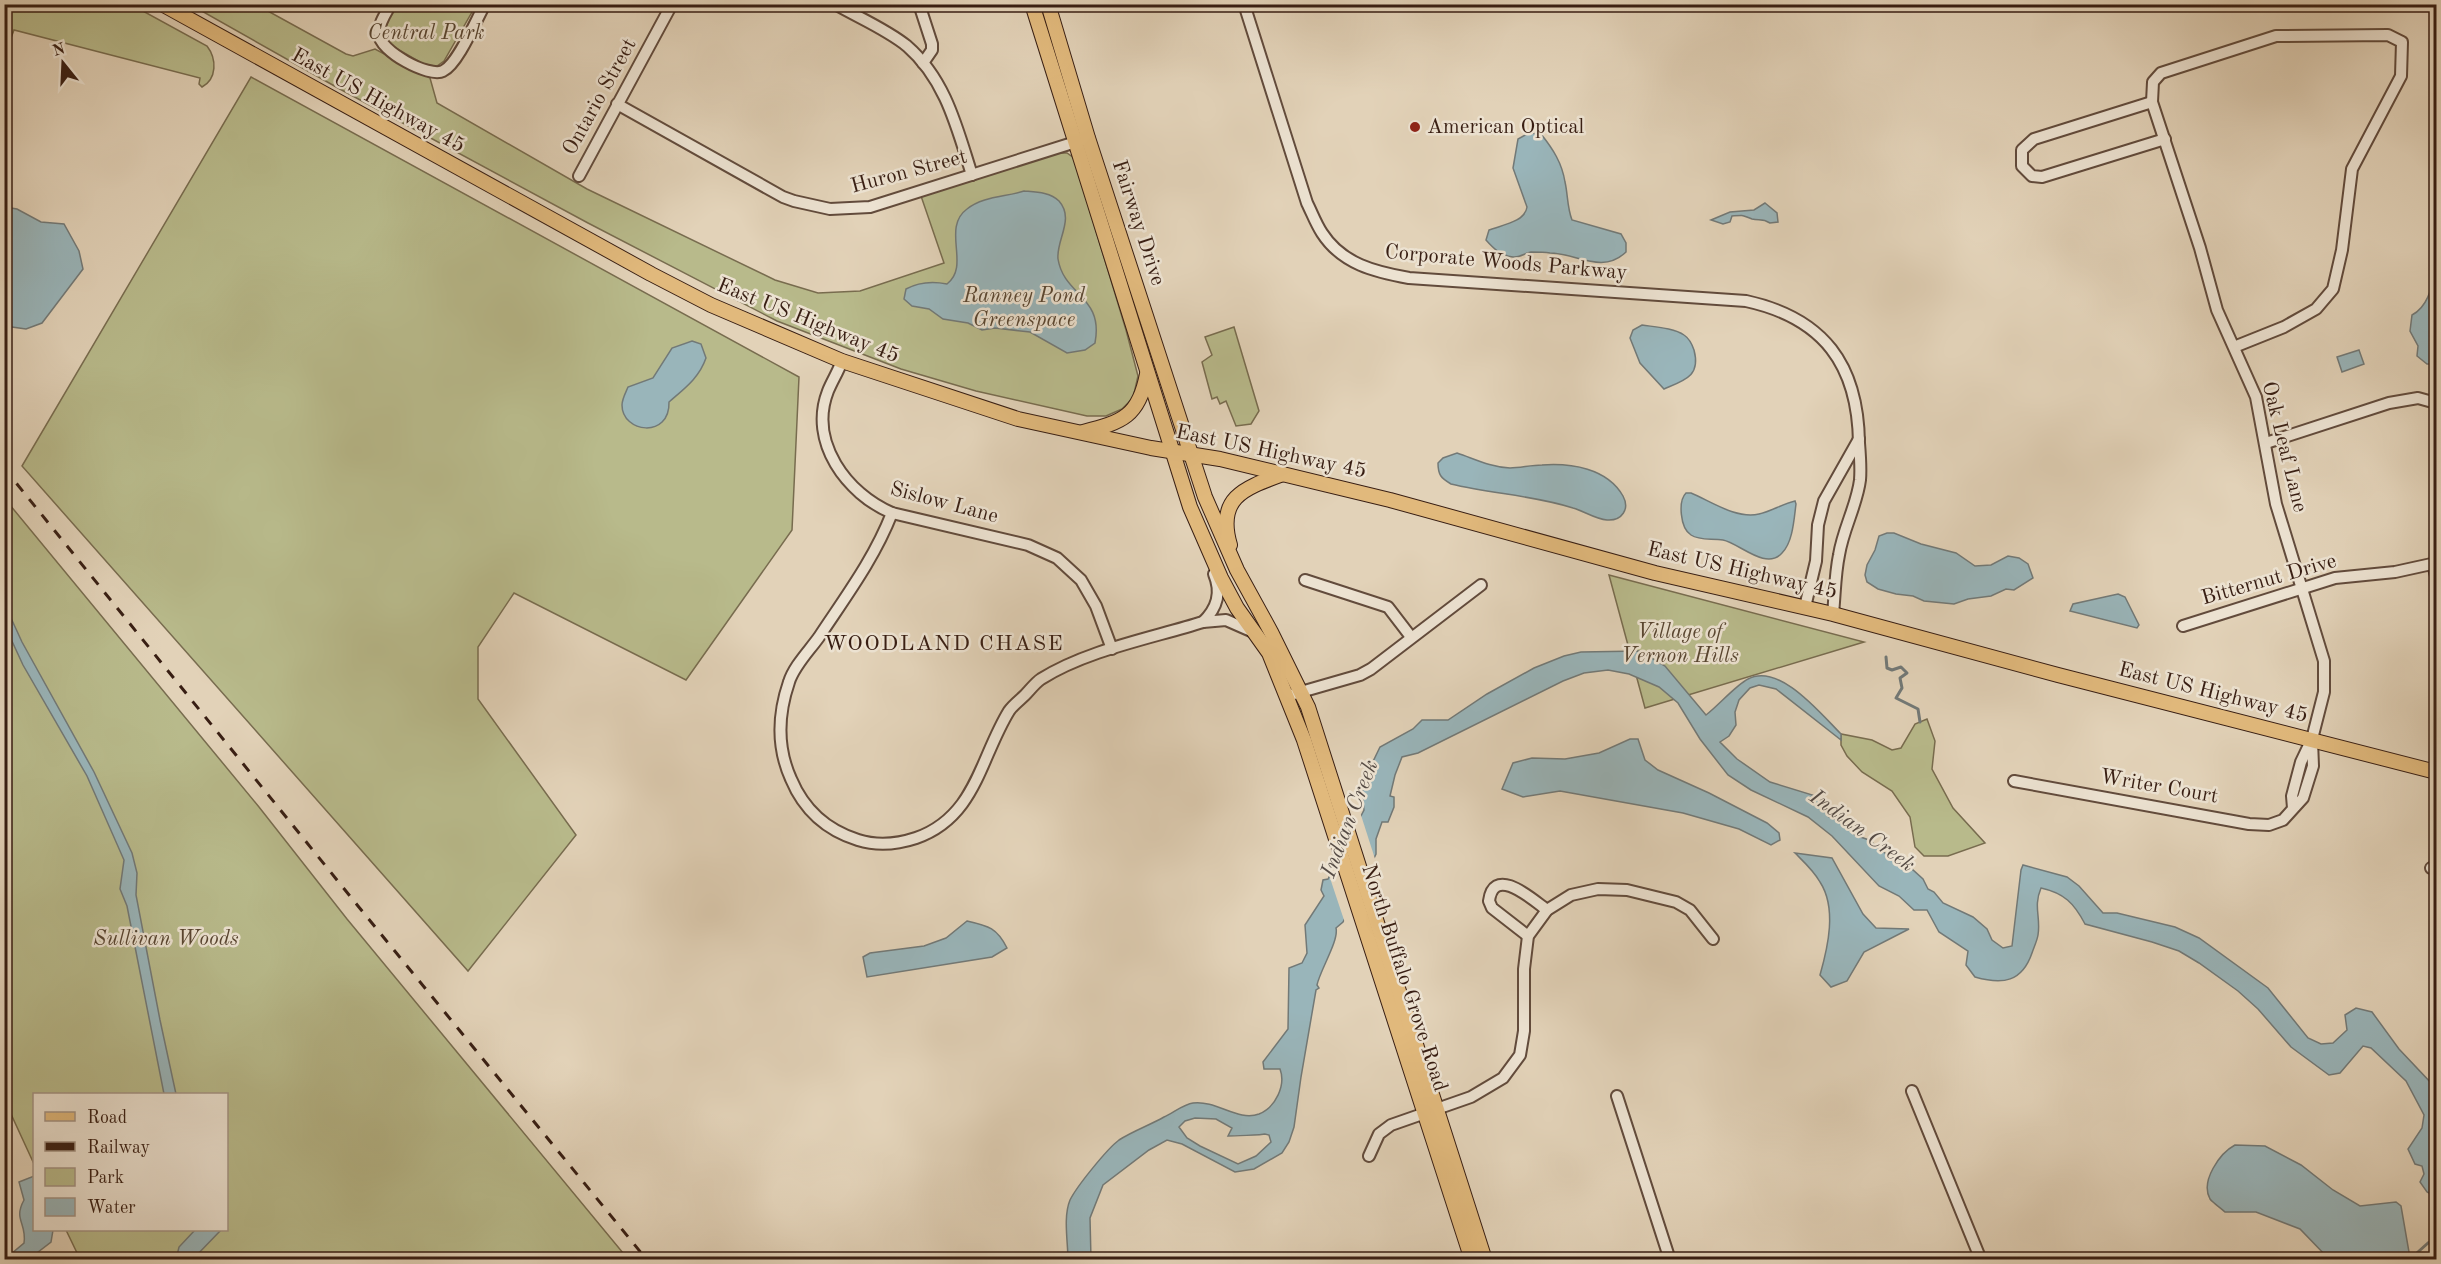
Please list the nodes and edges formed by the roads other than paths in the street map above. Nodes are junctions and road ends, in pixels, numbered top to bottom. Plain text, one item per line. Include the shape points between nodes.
1 (162, 4) edge
2 (391, 4) edge
3 (485, 4) edge
4 (672, 4) edge
5 (919, 4) edge
6 (1032, 4) edge
7 (1048, 4) edge
8 (1244, 4) edge
9 (836, 5) edge
10 (923, 63) junction
11 (2152, 102) junction
12 (617, 104) junction
13 (1088, 138) junction
14 (2165, 140) junction
15 (1075, 143) junction
16 (972, 175) junction
17 (579, 176) dead end
18 (2234, 347) junction
19 (842, 361) junction
20 (1147, 372) junction
21 (2436, 403) edge
22 (1079, 433) junction
23 (1859, 438) junction
24 (2266, 442) junction
25 (1171, 451) junction
26 (1191, 454) junction
27 (1283, 473) junction
28 (892, 513) junction
29 (1198, 525) junction
30 (2435, 564) edge
31 (1237, 570) junction
32 (2436, 576) edge
33 (1305, 580) dead end
34 (1481, 585) dead end
35 (2303, 588) junction
36 (1805, 607) junction
37 (1833, 614) junction
38 (1203, 622) junction
39 (2183, 626) dead end
40 (1260, 637) junction
41 (1411, 637) junction
42 (1112, 650) junction
43 (1302, 692) junction
44 (1287, 696) junction
45 (2312, 739) junction
46 (2436, 772) edge
47 (2014, 781) dead end
48 (1342, 831) junction
49 (1547, 910) junction
50 (1528, 936) junction
51 (1713, 939) dead end
52 (1912, 1091) dead end
53 (1617, 1096) dead end
54 (1431, 1110) junction
55 (1369, 1156) dead end
56 (1472, 1260) edge
57 (1485, 1260) edge
58 (1670, 1260) edge
59 (1981, 1260) edge

1 - 19 main road, East US Highway 45 via 651,274 711,305
2 - 3 street via 378,33 381,42 387,50 436,73 453,62
4 - 12 street, Ontario Street
5 - 10 street via 932,44
6 - 15 main road, Fairway Drive
7 - 13 main road, Fairway Drive
8 - 23 street, Corporate Woods Parkway via 1307,203 1322,233 1345,257 1376,272 1408,278 1767,305 1816,332 1840,361 1859,414
9 - 10 street via 896,38
10 - 16 street via 944,92
11 - 14 street, Oak Leaf Lane
11 - 14 street via 2034,139 2022,150 2022,166 2032,176 2042,177
11 - 18 street via 2153,82 2162,73 2276,36 2388,35 2402,42 2401,76 2352,169 2333,289 2316,309
12 - 16 street, Huron Street via 783,196 821,207 870,207
12 - 17 street, Ontario Street
13 - 15 street, Huron Street
13 - 26 main road, Fairway Drive
14 - 18 street, Oak Leaf Lane via 2217,310
15 - 16 street, Huron Street
15 - 20 main road, Fairway Drive
18 - 24 street, Oak Leaf Lane via 2256,397
19 - 22 main road, East US Highway 45 via 1018,419
19 - 28 street, Sislow Lane via 824,407 827,446 842,475 856,491
20 - 22 main road via 1144,392 1133,411
20 - 25 main road, Fairway Drive
21 - 24 street via 2418,398 2389,403
22 - 25 main road, East US Highway 45
23 - 36 street via 1824,501
23 - 37 street, Corporate Woods Parkway via 1860,480 1839,554
24 - 35 street, Oak Leaf Lane via 2276,504
25 - 26 main road, East US Highway 45
25 - 29 main road, North Buffalo Grove Road
26 - 27 main road, East US Highway 45
26 - 31 main road, North Buffalo Grove Road
27 - 31 main road via 1235,496 1228,515 1228,538
27 - 36 main road, East US Highway 45 via 1655,573
28 - 42 street, Sislow Lane via 1028,545 1057,558 1081,580 1096,606
28 - 42 street via 865,570 790,680 780,714 786,769 798,798 816,819 864,842 903,843 931,833 969,797 1010,710 1040,680
29 - 38 street via 1198,543 1219,592 1217,604
29 - 40 main road, North Buffalo Grove Road via 1221,578
30 - 32 street
30 - 35 street, Bitternut Drive via 2335,578
31 - 43 main road, North Buffalo Grove Road
33 - 41 street via 1388,607
34 - 41 street
35 - 39 street, Bitternut Drive
35 - 45 street, Oak Leaf Lane via 2324,661 2324,692
36 - 37 main road, East US Highway 45
37 - 45 main road, East US Highway 45
38 - 40 street via 1226,620
38 - 42 street
40 - 44 main road, North Buffalo Grove Road
41 - 43 street via 1360,675
43 - 44 street
43 - 48 main road, North Buffalo Grove Road
44 - 48 main road, North Buffalo Grove Road
45 - 46 main road, East US Highway 45
45 - 47 street, Writer Court via 2301,762 2292,796 2293,808 2283,820 2269,825
48 - 54 main road, North Buffalo Grove Road
49 - 50 street
49 - 50 street via 1513,886 1500,885 1494,889 1492,908
49 - 51 street via 1571,895 1598,889 1627,890 1676,902 1690,910
50 - 54 street via 1520,1055 1503,1078 1471,1097
52 - 59 street
53 - 58 street
54 - 55 street via 1378,1134
54 - 56 main road, North Buffalo Grove Road
54 - 57 main road, North Buffalo Grove Road

